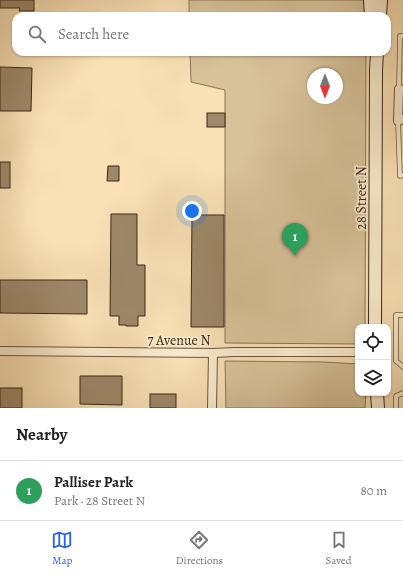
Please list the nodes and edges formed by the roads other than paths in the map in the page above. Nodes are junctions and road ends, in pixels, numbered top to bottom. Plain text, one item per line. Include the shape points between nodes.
1 (370, 0) edge
2 (381, 0) edge
3 (371, 12) edge
4 (380, 12) edge
5 (403, 36) edge
6 (376, 56) edge
7 (401, 89) edge
8 (401, 120) edge
9 (403, 175) edge
10 (403, 314) edge
11 (375, 324) edge
12 (0, 351) edge
13 (355, 352) edge
14 (213, 353) junction
15 (403, 367) edge
16 (403, 393) edge
17 (377, 396) edge
18 (212, 408) edge
19 (378, 408) edge
20 (396, 408) edge

1 - 3 main road
2 - 4 main road
5 - 7 lane via 400,36
6 - 11 main road, 28 Street N
7 - 8 street
8 - 9 lane via 400,176
10 - 15 lane via 396,315 396,361
12 - 14 street, 7 Avenue N
13 - 14 street, 7 Avenue N
14 - 18 street
16 - 20 lane via 396,396
17 - 19 main road

